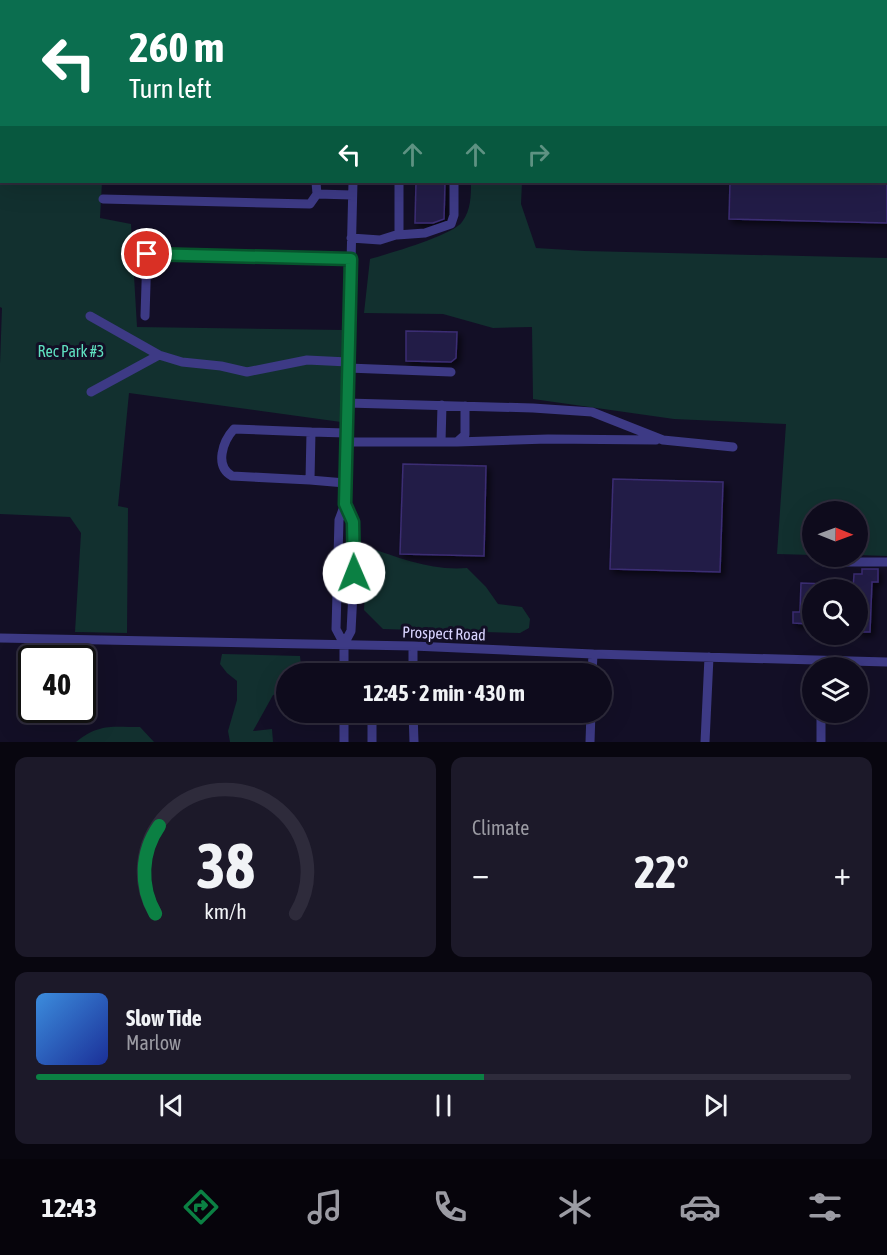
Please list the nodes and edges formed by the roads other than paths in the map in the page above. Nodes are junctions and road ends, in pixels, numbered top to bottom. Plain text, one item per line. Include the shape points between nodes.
1 (316, 183) edge
2 (353, 183) edge
3 (399, 183) edge
4 (454, 183) edge
5 (316, 194) junction
6 (352, 195) junction
7 (103, 200) dead end
8 (397, 235) junction
9 (351, 238) junction
10 (351, 259) junction
11 (90, 316) dead end
12 (145, 316) dead end
13 (159, 355) junction
14 (348, 365) junction
15 (451, 372) dead end
16 (91, 392) dead end
17 (347, 403) junction
18 (442, 405) junction
19 (465, 406) junction
20 (311, 432) junction
21 (346, 437) junction
22 (663, 440) junction
23 (441, 442) junction
24 (457, 442) junction
25 (733, 447) dead end
26 (310, 480) junction
27 (345, 483) junction
28 (345, 504) junction
29 (868, 562) edge
30 (887, 562) edge
31 (0, 638) edge
32 (344, 644) junction
33 (413, 646) junction
34 (592, 654) junction
35 (709, 657) junction
36 (887, 662) edge
37 (344, 663) edge
38 (413, 663) edge
39 (592, 663) edge
40 (802, 663) edge
41 (868, 663) edge
42 (344, 723) edge
43 (372, 723) edge
44 (413, 723) edge
45 (591, 723) edge
46 (821, 723) edge
47 (344, 742) edge
48 (372, 742) edge
49 (414, 742) edge
50 (590, 742) edge
51 (705, 742) edge
52 (821, 742) edge

1 - 5 street
2 - 6 street
3 - 8 street
4 - 8 street via 451,224 425,234
5 - 6 street
5 - 7 street via 310,204
6 - 9 street
8 - 9 street via 380,240
9 - 10 street
10 - 12 street via 147,254
10 - 14 street
11 - 13 street
13 - 14 street via 247,372 307,360
13 - 16 street
14 - 15 street
14 - 17 street
17 - 18 street
17 - 21 street
18 - 19 street
18 - 23 street
19 - 22 street via 592,412
19 - 24 street via 465,435
20 - 21 street
20 - 26 street
20 - 26 street via 234,429 228,435 221,459 223,468 232,476
21 - 23 street
21 - 27 street
22 - 24 street
22 - 25 street
23 - 24 street
26 - 27 street
27 - 28 street
28 - 32 street via 339,520 336,628
28 - 32 street via 353,522 354,573 351,631
29 - 30 street
31 - 32 street, Prospect Road
32 - 33 street, Prospect Road
32 - 37 street
33 - 34 street, Prospect Road
33 - 38 street
34 - 35 street, Prospect Road
34 - 39 street
35 - 40 street, Prospect Road
35 - 51 street
36 - 41 street, Prospect Road
42 - 47 street
43 - 48 street
44 - 49 street
45 - 50 street
46 - 52 street

